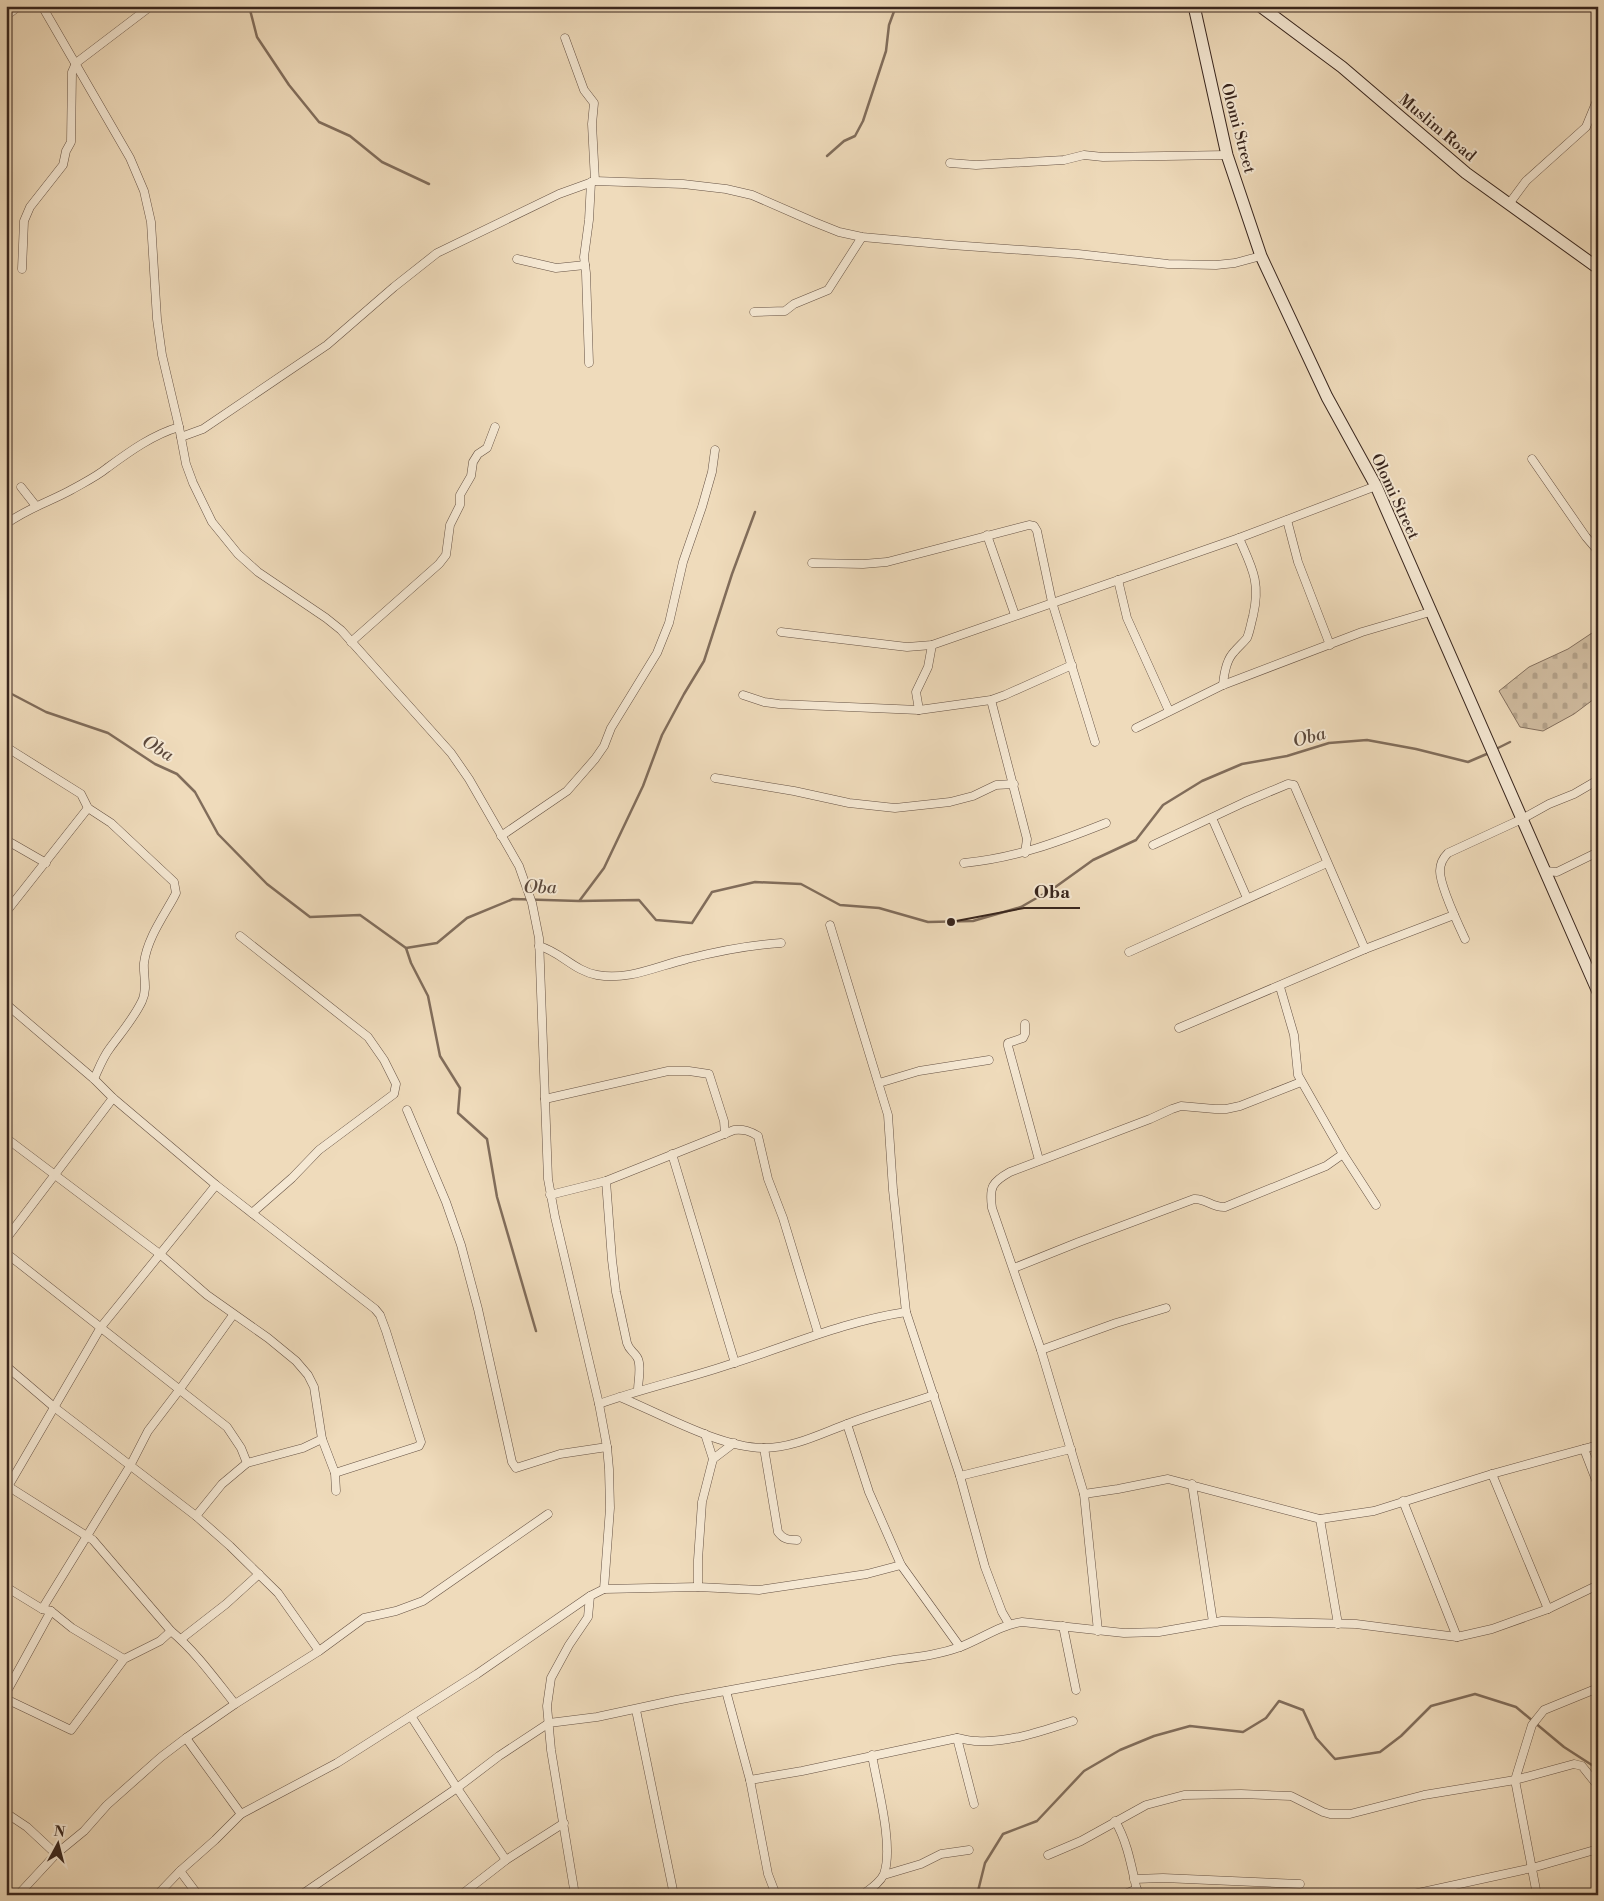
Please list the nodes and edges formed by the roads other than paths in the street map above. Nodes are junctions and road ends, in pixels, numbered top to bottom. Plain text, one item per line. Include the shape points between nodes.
1 (19, 6) edge
2 (42, 6) edge
3 (151, 6) edge
4 (1194, 6) edge
5 (1260, 6) edge
6 (6, 16) edge
7 (565, 38) dead end
8 (76, 63) junction
9 (1598, 98) edge
10 (1227, 155) junction
11 (950, 163) dead end
12 (593, 182) junction
13 (1509, 204) junction
14 (862, 237) junction
15 (1261, 256) junction
16 (517, 259) dead end
17 (585, 265) junction
18 (1598, 268) edge
19 (22, 269) dead end
20 (754, 312) dead end
21 (589, 363) dead end
22 (179, 427) junction
23 (495, 427) dead end
24 (181, 437) junction
25 (715, 450) dead end
26 (1532, 459) dead end
27 (1376, 486) junction
28 (21, 487) dead end
29 (36, 506) junction
30 (1287, 520) junction
31 (6, 524) edge
32 (987, 534) junction
33 (1239, 538) junction
34 (1598, 551) edge
35 (812, 563) dead end
36 (1118, 580) junction
37 (1052, 602) junction
38 (1430, 612) junction
39 (1015, 615) junction
40 (781, 632) dead end
41 (352, 642) junction
42 (932, 645) junction
43 (1330, 645) junction
44 (1072, 665) junction
45 (1223, 684) junction
46 (743, 695) dead end
47 (992, 700) junction
48 (920, 710) junction
49 (1169, 712) junction
50 (1136, 728) dead end
51 (1095, 742) dead end
52 (6, 747) edge
53 (715, 778) dead end
54 (1598, 780) edge
55 (1014, 784) junction
56 (88, 808) junction
57 (1212, 818) junction
58 (1522, 819) junction
59 (1106, 823) dead end
60 (501, 836) junction
61 (6, 840) edge
62 (1153, 846) dead end
63 (1598, 852) edge
64 (1025, 853) junction
65 (46, 863) junction
66 (964, 863) dead end
67 (1327, 863) junction
68 (1545, 871) junction
69 (1246, 898) junction
70 (6, 912) edge
71 (1454, 915) junction
72 (830, 924) dead end
73 (240, 936) dead end
74 (1465, 939) dead end
75 (781, 943) dead end
76 (539, 946) junction
77 (1365, 949) junction
78 (1129, 952) dead end
79 (1280, 986) junction
80 (1598, 992) edge
81 (6, 1004) edge
82 (1025, 1024) dead end
83 (1179, 1028) dead end
84 (989, 1060) dead end
85 (94, 1079) junction
86 (1301, 1082) junction
87 (879, 1083) junction
88 (113, 1098) junction
89 (544, 1099) junction
90 (407, 1110) dead end
91 (725, 1134) junction
92 (6, 1138) edge
93 (672, 1154) junction
94 (1343, 1154) junction
95 (1039, 1160) junction
96 (55, 1174) junction
97 (606, 1181) junction
98 (216, 1184) junction
99 (550, 1195) junction
100 (1376, 1205) dead end
101 (252, 1213) junction
102 (6, 1238) edge
103 (6, 1253) edge
104 (161, 1255) junction
105 (1014, 1268) junction
106 (1166, 1308) dead end
107 (906, 1312) junction
108 (233, 1315) junction
109 (101, 1327) junction
110 (818, 1333) junction
111 (1041, 1350) junction
112 (735, 1363) junction
113 (6, 1366) edge
114 (180, 1389) junction
115 (638, 1390) junction
116 (934, 1395) junction
117 (620, 1397) junction
118 (599, 1404) junction
119 (54, 1407) junction
120 (847, 1424) junction
121 (705, 1434) junction
122 (322, 1439) junction
123 (734, 1443) junction
124 (1598, 1445) edge
125 (607, 1447) junction
126 (764, 1448) junction
127 (1070, 1449) junction
128 (1584, 1449) junction
129 (713, 1458) junction
130 (247, 1464) junction
131 (130, 1466) junction
132 (335, 1474) junction
133 (1492, 1474) junction
134 (960, 1476) junction
135 (1192, 1484) junction
136 (1598, 1485) edge
137 (7, 1487) edge
138 (336, 1491) dead end
139 (1084, 1494) junction
140 (1403, 1501) junction
141 (548, 1514) dead end
142 (196, 1516) junction
143 (1320, 1519) junction
144 (88, 1536) junction
145 (797, 1540) dead end
146 (901, 1565) junction
147 (259, 1574) junction
148 (1598, 1585) edge
149 (6, 1587) edge
150 (698, 1587) junction
151 (604, 1589) junction
152 (590, 1596) junction
153 (1548, 1608) junction
154 (42, 1609) junction
155 (52, 1611) junction
156 (1213, 1622) junction
157 (1010, 1624) junction
158 (1338, 1624) junction
159 (1063, 1626) junction
160 (171, 1631) junction
161 (1098, 1631) junction
162 (1458, 1637) junction
163 (181, 1639) junction
164 (960, 1646) junction
165 (319, 1651) junction
166 (124, 1659) junction
167 (1598, 1688) edge
168 (1076, 1690) dead end
169 (726, 1691) junction
170 (6, 1693) edge
171 (6, 1698) edge
172 (235, 1704) junction
173 (636, 1710) junction
174 (412, 1716) junction
175 (1073, 1722) dead end
176 (549, 1723) junction
177 (186, 1738) junction
178 (958, 1738) junction
179 (872, 1755) junction
180 (750, 1780) junction
181 (1514, 1780) junction
182 (1598, 1786) edge
183 (457, 1788) junction
184 (974, 1804) dead end
185 (6, 1814) edge
186 (241, 1814) junction
187 (1115, 1821) junction
188 (564, 1823) junction
189 (969, 1850) dead end
190 (1598, 1850) edge
191 (56, 1854) junction
192 (1048, 1855) dead end
193 (506, 1860) junction
194 (1532, 1868) junction
195 (180, 1871) junction
196 (884, 1875) junction
197 (1134, 1879) junction
198 (1300, 1884) dead end
199 (1137, 1892) edge
200 (18, 1895) edge
201 (157, 1895) edge
202 (198, 1895) edge
203 (301, 1895) edge
204 (461, 1895) edge
205 (575, 1895) edge
206 (674, 1895) edge
207 (776, 1895) edge
208 (862, 1895) edge
209 (1123, 1895) edge
210 (1409, 1895) edge
211 (1537, 1895) edge

1 - 6 street
2 - 8 street
3 - 8 street
4 - 10 main road, Olomi Street
5 - 13 main road, Muslim Road via 1342,67 1466,172
7 - 12 street via 584,90 594,103
8 - 19 street via 72,72 71,142 58,174 30,207 24,221
8 - 22 street via 130,158 144,191 151,222 162,355
9 - 13 street via 1586,128 1532,175
10 - 11 street via 1084,155 1064,160 976,166
10 - 15 main road, Olomi Street
12 - 14 street via 683,184 726,189 752,195 839,232
12 - 17 street
12 - 24 street via 559,194 437,253 327,345 203,429
13 - 18 main road, Muslim Road
14 - 15 street via 1168,264 1216,265
14 - 20 street via 828,290 785,310
15 - 27 main road, Olomi Street via 1327,397
16 - 17 street via 556,268
17 - 21 street
22 - 24 street
22 - 29 street via 135,448 86,482
23 - 41 street via 487,448 478,454 460,495 460,505 450,525 446,555 440,564
24 - 41 street via 193,482 212,522 232,547 258,572 326,618
25 - 60 street via 712,472 657,653 595,759 567,791
26 - 34 street
27 - 30 street
27 - 38 main road, Olomi Street
28 - 29 street
29 - 31 street
30 - 33 street
30 - 43 street via 1298,562
32 - 35 street via 887,562
32 - 37 street via 1034,526
32 - 39 street
33 - 36 street
33 - 45 street via 1256,576 1256,603 1249,632 1232,654
36 - 37 street
36 - 49 street via 1127,618
37 - 39 street
37 - 44 street
38 - 43 street
38 - 58 main road, Olomi Street
39 - 42 street
40 - 42 street via 907,646
41 - 60 street via 455,759
42 - 48 street via 928,667 916,692
43 - 45 street
44 - 47 street
44 - 51 street
45 - 49 street
46 - 48 street via 779,704
47 - 48 street
47 - 55 street
49 - 50 street
52 - 56 street via 80,794
53 - 55 street via 849,803 895,808 950,802 996,785
54 - 58 street
55 - 64 street via 1027,839
56 - 65 street
56 - 85 street via 111,823 168,875 174,882 176,893 147,951 143,1000 109,1049
57 - 62 street
57 - 67 street via 1294,784
57 - 69 street
58 - 68 main road, Olomi Street
58 - 71 street via 1448,853 1444,858 1440,872
59 - 64 street
60 - 76 street via 526,885 536,917
61 - 65 street
63 - 68 street via 1557,872
64 - 66 street
65 - 70 street
67 - 69 street
67 - 77 street
68 - 80 main road, Olomi Street
69 - 78 street
71 - 74 street
71 - 77 street
72 - 87 street
73 - 101 street via 368,1036 396,1084 394,1094 319,1150
75 - 76 street via 706,955 622,976 589,974
76 - 89 street
77 - 79 street
79 - 83 street
79 - 86 street via 1294,1035
81 - 85 street
82 - 95 street via 1023,1038 1008,1043 1008,1046
84 - 87 street via 919,1071
85 - 88 street
86 - 94 street
86 - 95 street via 1226,1109 1182,1106
87 - 107 street via 888,1115
88 - 96 street
88 - 98 street
89 - 91 street via 668,1070 700,1072 709,1074
89 - 99 street
90 - 125 street via 461,1245 512,1462 516,1468 560,1454
91 - 93 street
91 - 110 street via 746,1129 758,1136 768,1179
92 - 96 street
93 - 97 street
93 - 112 street
94 - 100 street
94 - 105 street via 1326,1166 1225,1207 1194,1199
95 - 105 street via 999,1178 992,1186 992,1208
96 - 102 street
96 - 104 street
97 - 99 street
97 - 115 street via 616,1292 627,1343 637,1357
98 - 101 street
98 - 104 street
99 - 118 street
101 - 132 street via 375,1309 389,1340 421,1442 419,1446
103 - 109 street
104 - 108 street
104 - 109 street
105 - 111 street
106 - 111 street
107 - 110 street
107 - 116 street
108 - 114 street
108 - 122 street via 268,1338 308,1375 314,1387
109 - 114 street
109 - 119 street
110 - 112 street
111 - 127 street
112 - 115 street
113 - 119 street
114 - 130 street via 227,1428 241,1448
114 - 131 street via 148,1431
115 - 117 street
116 - 120 street
116 - 134 street
117 - 118 street
117 - 121 street
118 - 125 street
119 - 131 street
119 - 137 street
120 - 126 street via 787,1445
120 - 146 street via 869,1492
121 - 123 street
121 - 129 street
122 - 130 street via 303,1448
122 - 132 street
123 - 126 street
123 - 129 street
124 - 128 street
125 - 151 street via 610,1508
126 - 145 street via 778,1532 789,1540
127 - 134 street
127 - 139 street
128 - 133 street
128 - 136 street
129 - 150 street via 702,1502
130 - 142 street via 222,1484
131 - 142 street
131 - 144 street
132 - 138 street
133 - 140 street
133 - 153 street
134 - 157 street via 985,1567 1002,1612
135 - 139 street via 1168,1479
135 - 143 street
135 - 156 street
137 - 144 street
139 - 161 street
140 - 143 street via 1374,1511
140 - 162 street
141 - 165 street via 423,1601 364,1618
142 - 147 street
143 - 158 street
144 - 154 street
144 - 160 street
146 - 150 street via 867,1574 759,1590
146 - 164 street
147 - 163 street
147 - 165 street via 278,1592
148 - 153 street
149 - 154 street
150 - 151 street
151 - 152 street
152 - 174 street
152 - 176 street via 588,1617 550,1678
153 - 162 street via 1492,1629
154 - 155 street
155 - 166 street via 72,1628
155 - 170 street
156 - 158 street
156 - 161 street via 1159,1632
157 - 159 street
157 - 164 street
158 - 162 street
159 - 161 street
159 - 168 street
160 - 163 street
160 - 166 street via 160,1641
163 - 172 street
164 - 169 street via 930,1656
165 - 172 street
166 - 171 street via 71,1730
167 - 181 street via 1544,1710 1532,1725
169 - 173 street
169 - 180 street
172 - 177 street
173 - 176 street
173 - 206 street
174 - 183 street
174 - 186 street via 337,1763
175 - 178 street via 1033,1734 996,1740
176 - 183 street
176 - 188 street
177 - 186 street
177 - 191 street via 107,1805 84,1831
178 - 179 street
178 - 184 street
179 - 180 street
179 - 196 street via 886,1843
180 - 207 street via 768,1874
181 - 182 street via 1574,1764 1582,1766
181 - 187 street via 1424,1795 1350,1814 1323,1812 1291,1796 1184,1795 1146,1805
181 - 194 street
183 - 193 street
183 - 203 street
185 - 191 street via 27,1827
186 - 195 street
187 - 192 street
187 - 197 street via 1121,1830
188 - 193 street
188 - 205 street
189 - 196 street via 941,1854
190 - 194 street
191 - 200 street
193 - 204 street
194 - 210 street
194 - 211 street
195 - 201 street
195 - 202 street
196 - 208 street via 878,1884
197 - 198 street
197 - 199 street
199 - 209 street

